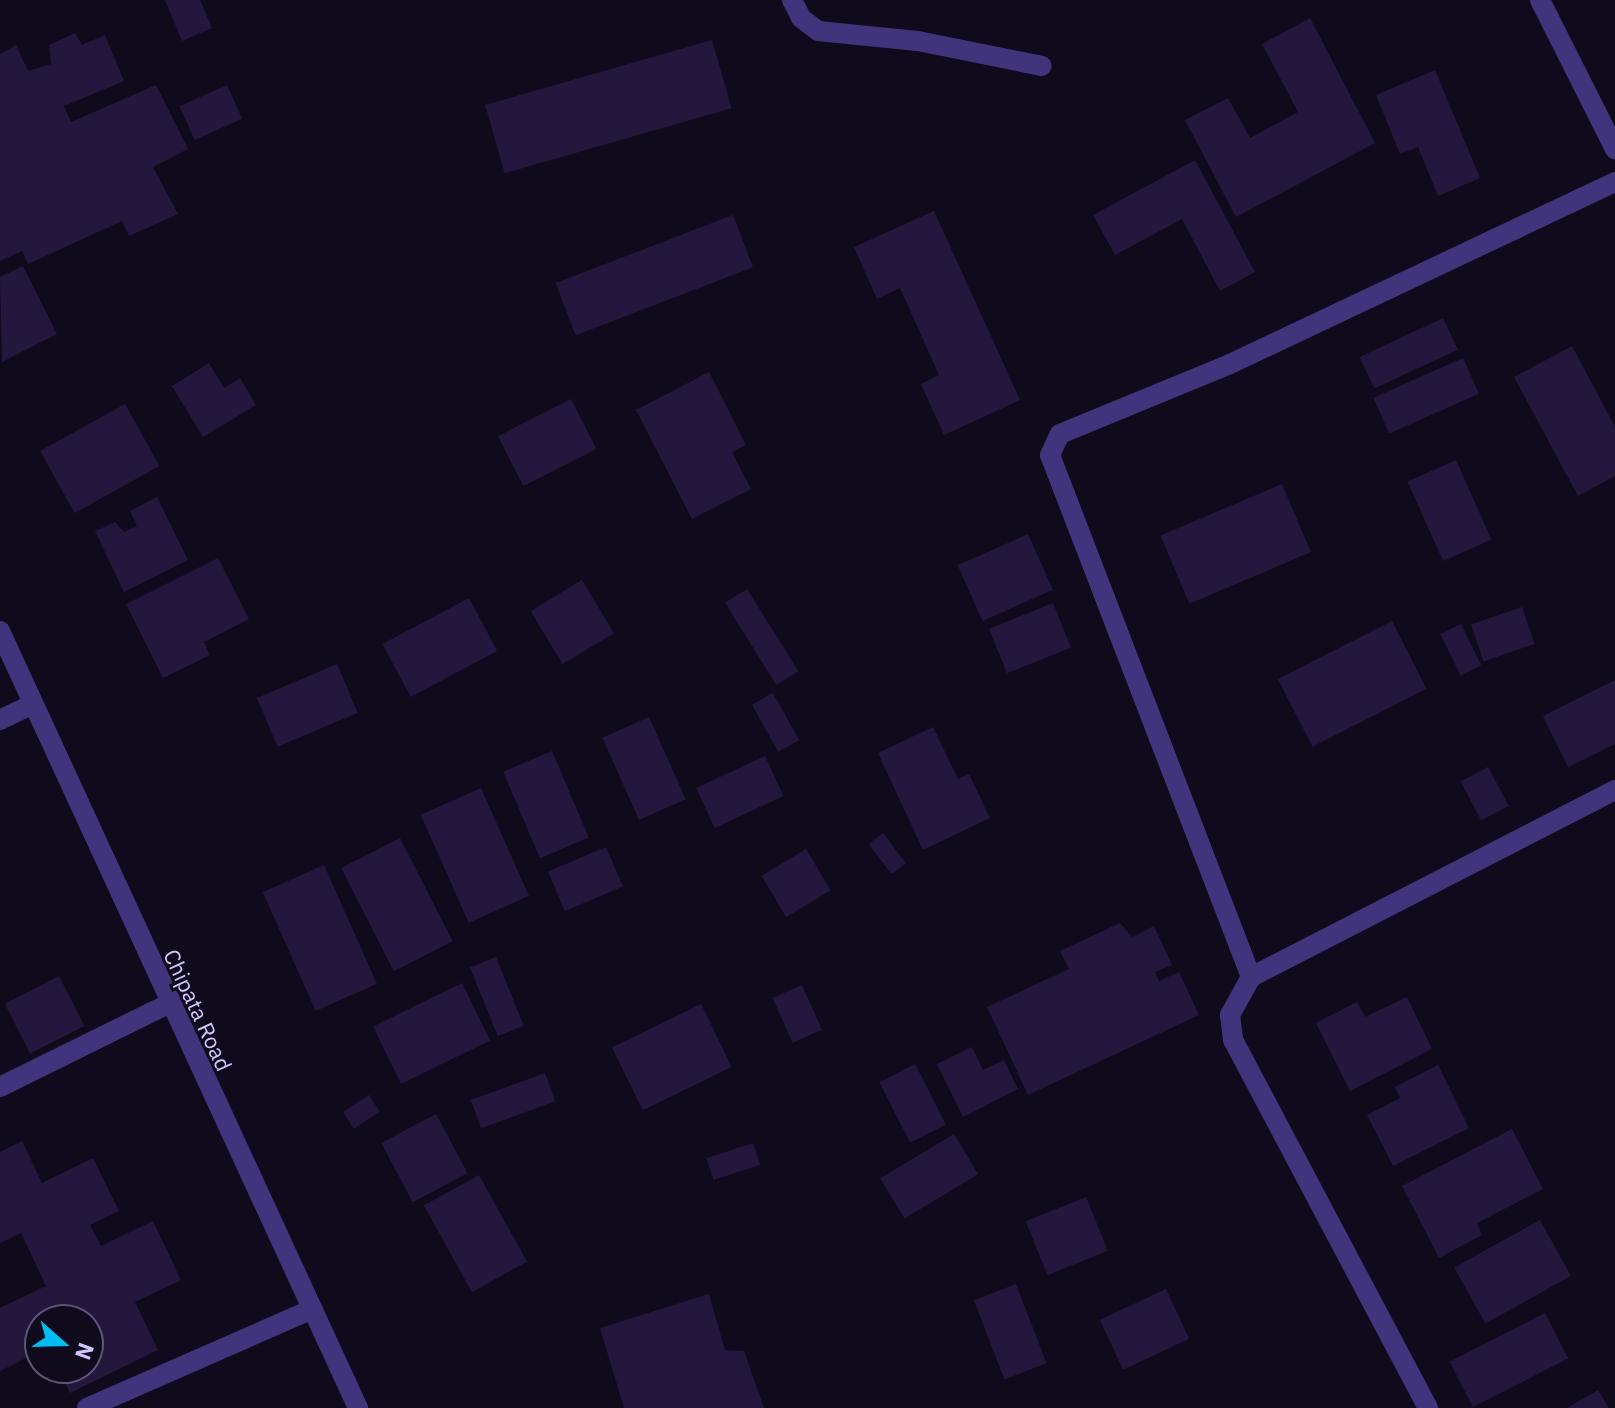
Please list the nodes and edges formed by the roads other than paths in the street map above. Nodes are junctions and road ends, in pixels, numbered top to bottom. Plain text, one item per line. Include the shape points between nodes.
1 (792, 0) edge
2 (1540, 0) edge
3 (1042, 66) dead end
4 (1615, 149) edge
5 (1615, 182) edge
6 (0, 631) edge
7 (33, 704) junction
8 (0, 720) edge
9 (1615, 790) edge
10 (1251, 977) junction
11 (168, 1004) junction
12 (0, 1087) edge
13 (312, 1309) junction
14 (87, 1408) edge
15 (358, 1408) edge
16 (1428, 1408) edge

1 - 3 street via 801,18 818,31 918,41
2 - 4 street
5 - 10 street via 1230,364 1060,434 1053,444 1050,455 1063,492
6 - 7 street, Chipata Road
7 - 8 street
7 - 11 street, Chipata Road
9 - 10 street
10 - 16 street via 1230,1015 1233,1039
11 - 12 street
11 - 13 street, Chipata Road
13 - 14 street
13 - 15 street, Chipata Road

